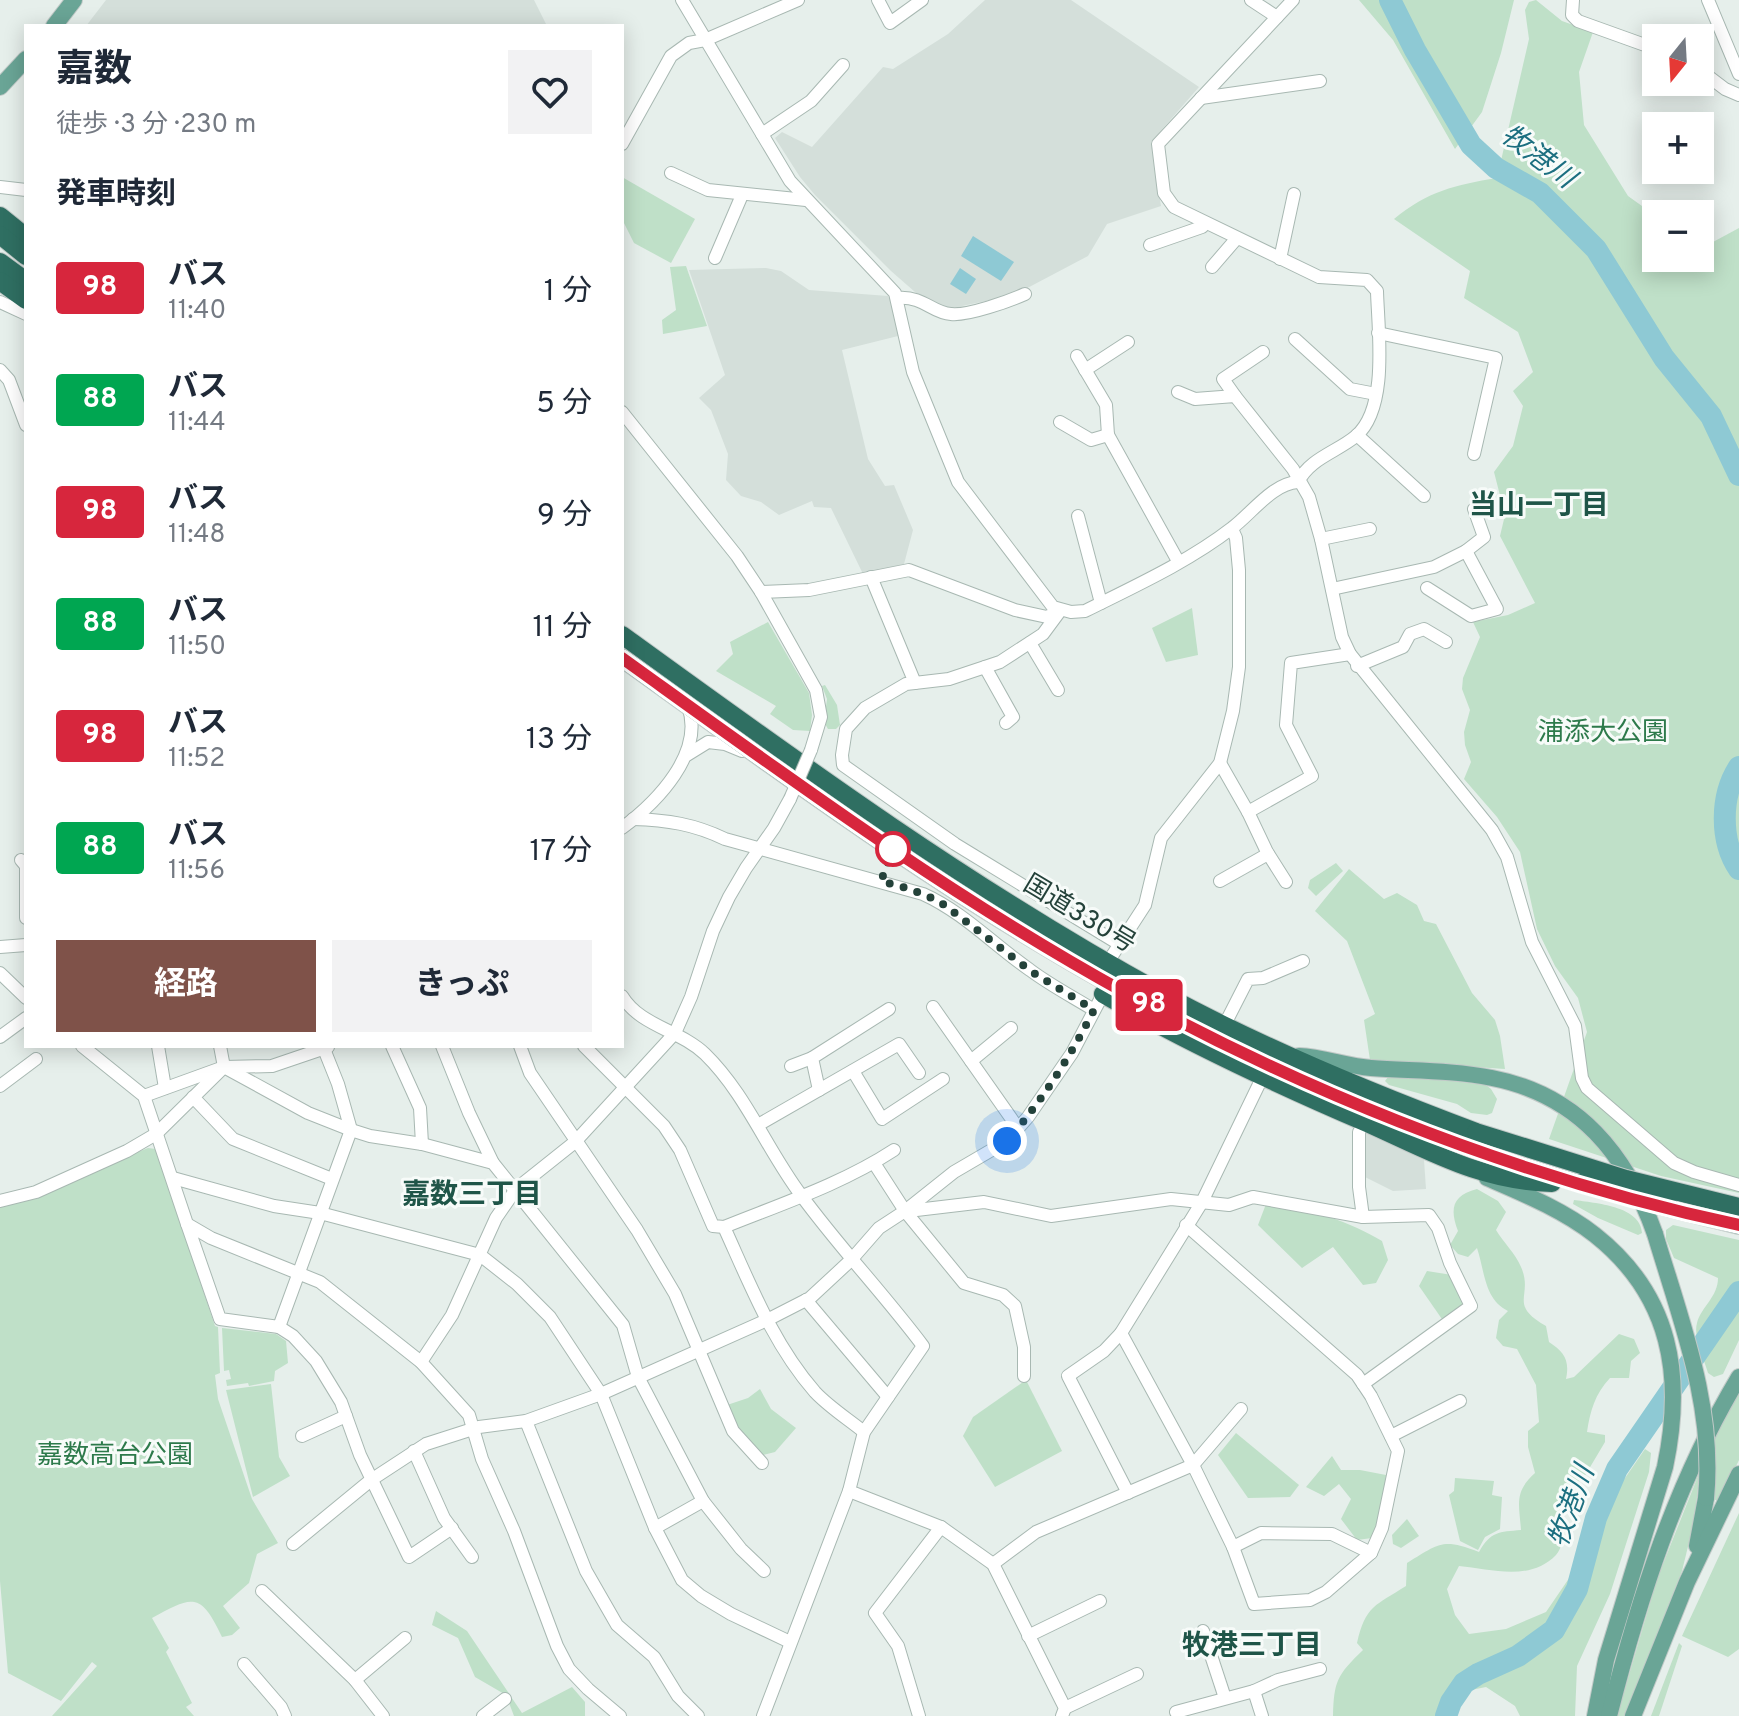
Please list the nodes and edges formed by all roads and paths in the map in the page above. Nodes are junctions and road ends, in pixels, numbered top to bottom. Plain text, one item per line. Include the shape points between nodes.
1 (74, 0) edge
2 (682, 0) edge
3 (798, 0) edge
4 (878, 0) edge
5 (922, 0) edge
6 (1251, 0) edge
7 (1293, 0) edge
8 (1573, 0) edge
9 (1708, 0) edge
10 (1277, 17) junction
11 (56, 24) edge
12 (705, 40) junction
13 (1642, 44) edge
14 (24, 61) edge
15 (843, 65) dead end
16 (1739, 74) edge
17 (1320, 81) dead end
18 (1714, 81) edge
19 (0, 87) edge
20 (1739, 95) edge
21 (1201, 98) junction
22 (762, 134) junction
23 (624, 140) edge
24 (671, 173) dead end
25 (0, 187) edge
26 (24, 190) edge
27 (1294, 194) dead end
28 (742, 195) junction
29 (806, 200) junction
30 (0, 216) edge
31 (1206, 223) junction
32 (0, 235) edge
33 (24, 235) edge
34 (1237, 238) junction
35 (1150, 245) dead end
36 (24, 254) edge
37 (715, 258) dead end
38 (1280, 259) junction
39 (0, 262) edge
40 (1212, 267) dead end
41 (24, 280) edge
42 (0, 281) edge
43 (1025, 294) dead end
44 (898, 298) junction
45 (24, 299) edge
46 (0, 302) edge
47 (24, 313) edge
48 (1378, 333) junction
49 (1295, 339) dead end
50 (1128, 342) dead end
51 (1263, 352) dead end
52 (1077, 356) dead end
53 (0, 370) edge
54 (1085, 370) junction
55 (1178, 392) dead end
56 (1376, 394) junction
57 (1235, 396) junction
58 (624, 415) edge
59 (24, 420) edge
60 (1060, 422) dead end
61 (1108, 435) junction
62 (1357, 435) junction
63 (1474, 454) dead end
64 (1298, 482) junction
65 (1424, 496) dead end
66 (1474, 509) dead end
67 (1078, 516) dead end
68 (1232, 529) junction
69 (1370, 529) dead end
70 (1321, 539) junction
71 (1466, 551) junction
72 (1178, 561) junction
73 (871, 577) junction
74 (1427, 588) dead end
75 (1332, 589) junction
76 (761, 592) junction
77 (1101, 603) junction
78 (1060, 611) junction
79 (624, 636) edge
80 (1446, 642) dead end
81 (1030, 643) junction
82 (1350, 654) junction
83 (624, 659) edge
84 (1357, 666) junction
85 (985, 667) junction
86 (915, 683) junction
87 (1058, 690) dead end
88 (687, 705) junction
89 (1006, 723) dead end
90 (687, 755) junction
91 (1220, 763) junction
92 (779, 770) junction
93 (1248, 812) junction
94 (633, 819) junction
95 (624, 826) edge
96 (760, 849) junction
97 (1268, 854) junction
98 (21, 860) dead end
99 (24, 864) edge
100 (1220, 881) dead end
101 (1286, 882) dead end
102 (1042, 944) junction
103 (1119, 944) junction
104 (24, 945) edge
105 (0, 947) edge
106 (1303, 961) dead end
107 (1108, 962) junction
108 (0, 973) edge
109 (24, 996) edge
110 (624, 999) edge
111 (1099, 1002) junction
112 (933, 1007) dead end
113 (889, 1009) dead end
114 (24, 1019) edge
115 (1224, 1026) junction
116 (1011, 1028) dead end
117 (675, 1033) junction
118 (0, 1037) edge
119 (84, 1048) edge
120 (158, 1048) edge
121 (220, 1048) edge
122 (324, 1048) edge
123 (327, 1048) edge
124 (393, 1048) edge
125 (443, 1048) edge
126 (521, 1048) edge
127 (586, 1048) edge
128 (1289, 1056) junction
129 (812, 1058) junction
130 (36, 1059) dead end
131 (971, 1061) junction
132 (791, 1066) dead end
133 (224, 1067) junction
134 (853, 1071) junction
135 (919, 1073) dead end
136 (1262, 1078) junction
137 (943, 1079) dead end
138 (0, 1085) edge
139 (165, 1088) junction
140 (627, 1088) junction
141 (819, 1090) junction
142 (144, 1096) junction
143 (193, 1097) junction
144 (758, 1125) junction
145 (1018, 1128) junction
146 (351, 1130) junction
147 (1359, 1132) dead end
148 (156, 1134) junction
149 (1473, 1140) junction
150 (575, 1142) junction
151 (422, 1144) junction
152 (894, 1150) dead end
153 (493, 1163) junction
154 (874, 1163) junction
155 (1463, 1168) junction
156 (173, 1178) junction
157 (332, 1179) junction
158 (1581, 1183) junction
159 (1739, 1185) edge
160 (516, 1189) junction
161 (802, 1196) junction
162 (0, 1201) edge
163 (1202, 1202) junction
164 (1739, 1207) edge
165 (905, 1211) junction
166 (320, 1213) junction
167 (1363, 1217) junction
168 (187, 1224) junction
169 (1186, 1225) junction
170 (1739, 1225) edge
171 (724, 1227) junction
172 (480, 1255) junction
173 (851, 1260) junction
174 (298, 1274) junction
175 (806, 1300) junction
176 (767, 1320) junction
177 (279, 1327) junction
178 (1121, 1333) junction
179 (698, 1350) junction
180 (421, 1362) junction
181 (1024, 1376) dead end
182 (638, 1377) junction
183 (1739, 1377) edge
184 (1363, 1384) junction
185 (601, 1394) junction
186 (888, 1397) junction
187 (1460, 1401) dead end
188 (1241, 1409) dead end
189 (346, 1416) junction
190 (526, 1421) junction
191 (473, 1429) junction
192 (864, 1432) junction
193 (302, 1436) dead end
194 (1391, 1436) junction
195 (414, 1451) junction
196 (762, 1463) dead end
197 (1193, 1465) junction
198 (1739, 1474) edge
199 (371, 1480) junction
200 (849, 1491) junction
201 (1128, 1493) junction
202 (703, 1501) junction
203 (941, 1527) junction
204 (452, 1528) junction
205 (655, 1528) junction
206 (293, 1544) dead end
207 (1233, 1547) junction
208 (1371, 1553) junction
209 (472, 1557) dead end
210 (993, 1564) junction
211 (764, 1571) dead end
212 (1687, 1582) junction
213 (262, 1591) dead end
214 (1100, 1601) dead end
215 (1203, 1631) dead end
216 (1028, 1636) junction
217 (405, 1638) dead end
218 (790, 1642) junction
219 (244, 1664) dead end
220 (1320, 1669) dead end
221 (1137, 1674) dead end
222 (355, 1680) junction
223 (1254, 1691) junction
224 (1225, 1698) junction
225 (505, 1699) dead end
226 (1063, 1712) edge
227 (1173, 1715) edge
228 (285, 1716) edge
229 (383, 1716) edge
230 (483, 1716) edge
231 (620, 1716) edge
232 (698, 1716) edge
233 (763, 1716) edge
234 (919, 1716) edge
235 (1262, 1716) edge
236 (1595, 1716) edge
237 (1609, 1716) edge
238 (1633, 1716) edge

1 - 11 main road
2 - 12 street
3 - 12 street
4 - 5 street via 890,23
6 - 10 street
7 - 10 street
8 - 13 street via 1572,15 1578,21
9 - 16 street
10 - 21 street
12 - 22 street
12 - 23 street via 689,43 671,56
14 - 19 main road
15 - 22 street via 811,101
17 - 21 street
18 - 20 street
21 - 31 street via 1158,144 1168,202
22 - 29 street
24 - 28 street via 708,190
25 - 26 street
27 - 38 street
28 - 29 street
28 - 37 street
29 - 44 street
30 - 33 highway
31 - 34 street
31 - 35 street
32 - 36 highway
34 - 38 street
34 - 40 street
38 - 48 street via 1319,277 1367,280 1377,291
39 - 41 highway
42 - 45 highway
43 - 44 street via 951,314 913,297
44 - 78 street via 913,372 958,482
46 - 47 street
48 - 56 street
48 - 63 street via 1496,358
49 - 56 street via 1350,389
50 - 54 street
51 - 57 street via 1219,382
52 - 54 street
53 - 59 street
54 - 61 street via 1106,405
55 - 57 street via 1195,399
56 - 62 street via 1371,418
57 - 64 street
58 - 76 street
60 - 61 street via 1091,440
61 - 72 street
62 - 64 street via 1304,470
62 - 65 street
64 - 68 street via 1278,490
64 - 70 street via 1309,497
66 - 71 street via 1484,537
67 - 77 street
68 - 72 street
68 - 91 street via 1239,570 1239,667
69 - 70 street
70 - 75 street
71 - 74 street via 1497,609 1471,616
71 - 75 street via 1434,567
72 - 77 street
73 - 76 street via 809,590
73 - 78 street via 909,570 1015,610 1047,617
73 - 86 street
75 - 82 street
76 - 96 street, bridge via 816,690 821,717 790,799
77 - 78 street via 1079,612
78 - 81 street
79 - 107 highway, 国道330号 via 853,801
80 - 84 street via 1424,629 1410,634 1403,647
81 - 85 street
81 - 87 street
82 - 84 street
82 - 93 street via 1291,663 1286,725 1312,776
83 - 88 highway, 国道330号
84 - 159 street via 1492,830 1507,857 1532,942 1575,1026 1587,1088 1674,1163
85 - 86 street
85 - 89 street via 1013,717
86 - 103 street via 865,708 846,729 843,765 955,844
88 - 90 street via 694,729
88 - 92 highway, 国道330号
90 - 92 street via 703,743 717,742
90 - 94 street
91 - 93 street
91 - 103 street via 1161,838 1145,905
92 - 102 highway, 国道330号
93 - 97 street
94 - 95 street
94 - 96 street via 697,826
96 - 111 street via 939,901 1032,972
96 - 117 street via 713,931
97 - 100 street
97 - 101 street
98 - 99 street
102 - 111 highway
102 - 149 highway, 国道330号 via 1267,1064 1357,1104
103 - 107 street
104 - 105 street
106 - 115 street via 1248,979
107 - 115 highway, 国道330号
108 - 109 street
110 - 117 street via 630,1009
111 - 136 highway
111 - 145 street via 1072,1053
112 - 131 street
113 - 129 street
114 - 118 street
115 - 128 highway, 国道330号
116 - 131 street
117 - 140 street
117 - 144 street via 704,1053
119 - 142 street
120 - 139 street
121 - 133 street
122 - 133 street via 272,1066
123 - 146 street
124 - 151 street via 420,1108
125 - 153 street
126 - 150 street via 530,1073
127 - 140 street
128 - 149 highway, 国道330号
128 - 212 main road, bridge via 1492,1077 1533,1090 1574,1114 1623,1164 1655,1234 1705,1418 1706,1498
129 - 132 street
129 - 141 street
130 - 138 street
131 - 145 street
133 - 139 street
133 - 143 street
133 - 146 street
134 - 135 street via 899,1044
134 - 137 street via 882,1119
134 - 141 street
136 - 155 highway
136 - 163 street
139 - 142 street
140 - 150 street
140 - 171 street via 664,1126 713,1226
141 - 144 street
142 - 148 street
143 - 148 street
143 - 157 street via 233,1139
144 - 161 street
145 - 165 street
146 - 151 street
146 - 157 street
147 - 167 street
148 - 156 street
148 - 162 street via 36,1192
149 - 158 highway, 国道330号
149 - 164 highway, 国道330号, bridge
150 - 160 street
150 - 179 street via 675,1294
151 - 153 street
152 - 154 street
153 - 160 street
154 - 161 street
154 - 165 street
155 - 158 highway via 1527,1181
155 - 236 main road via 1581,1225 1624,1263 1657,1315 1669,1351 1675,1396 1671,1438 1606,1660
156 - 166 street
156 - 168 street
157 - 166 street
158 - 170 highway, 国道330号, bridge
160 - 172 street
160 - 182 street via 623,1325
161 - 171 street
161 - 173 street
163 - 165 street via 1171,1199 1051,1216 984,1202
163 - 167 street via 1229,1205 1253,1197
163 - 169 street
165 - 173 street via 879,1228
165 - 181 street via 964,1283 1003,1295 1015,1306
166 - 172 street
166 - 174 street
167 - 184 street via 1429,1215 1471,1306
168 - 174 street
168 - 177 street via 220,1319
169 - 178 street
169 - 184 street
171 - 176 street
172 - 180 street via 452,1315
172 - 185 street via 550,1317
173 - 175 street
173 - 186 street via 923,1346
174 - 177 street
174 - 180 street via 320,1282
175 - 176 street
175 - 186 street
176 - 179 street
176 - 192 street via 817,1394
177 - 189 street via 316,1361
178 - 197 street
178 - 201 street via 1068,1376
179 - 182 street
179 - 196 street via 733,1431
180 - 191 street via 469,1415
182 - 185 street
182 - 202 street
183 - 237 main road via 1673,1509
184 - 194 street
185 - 190 street
185 - 205 street
186 - 192 street
187 - 194 street
188 - 197 street
189 - 193 street
189 - 199 street
190 - 191 street
190 - 232 street via 586,1571 617,1625 654,1657 678,1696
191 - 195 street
191 - 231 street via 563,1658
192 - 200 street
194 - 208 street via 1398,1451 1382,1528
195 - 199 street
195 - 204 street
197 - 201 street
197 - 207 street
198 - 212 main road
199 - 204 street via 409,1557
199 - 206 street
200 - 203 street
200 - 218 street
201 - 210 street via 1036,1532
202 - 205 street
202 - 211 street
203 - 210 street
203 - 234 street via 875,1613 898,1646
204 - 209 street
205 - 218 street via 682,1580 731,1614
207 - 208 street via 1261,1533 1332,1534
207 - 208 street via 1254,1604 1310,1600
210 - 216 street
212 - 238 main road
213 - 222 street
214 - 216 street
215 - 224 street
216 - 226 street
217 - 222 street
218 - 233 street
219 - 228 street
220 - 223 street
221 - 226 street
222 - 229 street
223 - 224 street
223 - 235 street
224 - 227 street
225 - 230 street

